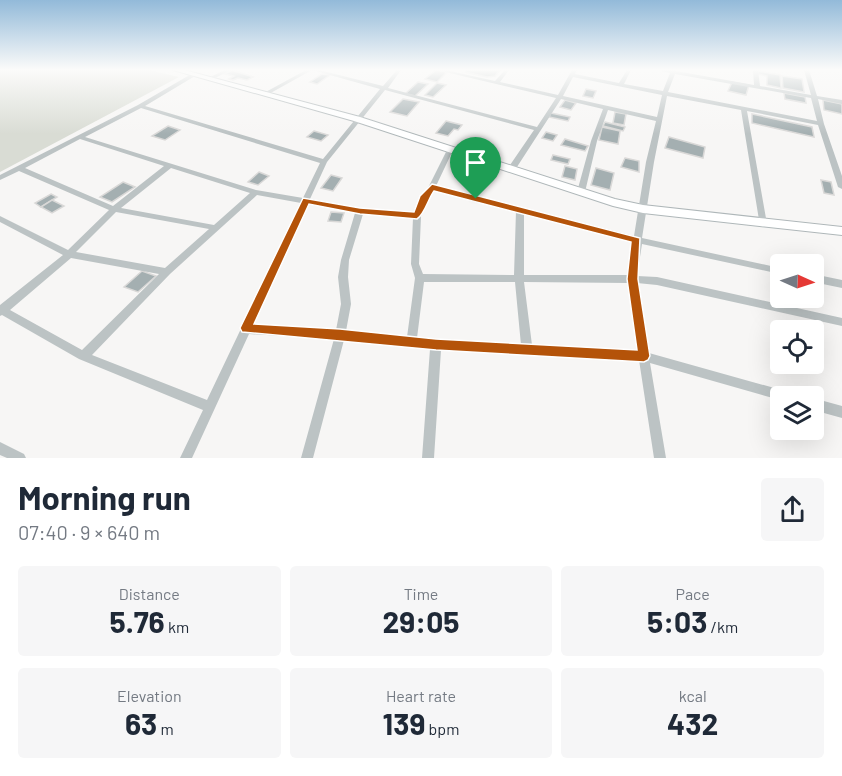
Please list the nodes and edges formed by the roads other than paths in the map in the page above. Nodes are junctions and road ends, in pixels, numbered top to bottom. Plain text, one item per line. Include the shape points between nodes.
1 (165, 91) edge
2 (255, 91) edge
3 (270, 91) edge
4 (381, 91) edge
5 (392, 91) edge
6 (536, 91) edge
7 (563, 91) edge
8 (656, 91) edge
9 (785, 91) edge
10 (813, 91) edge
11 (665, 93) junction
12 (265, 94) junction
13 (560, 97) junction
14 (814, 97) junction
15 (842, 102) edge
16 (140, 106) junction
17 (606, 108) junction
18 (744, 109) junction
19 (357, 119) junction
20 (660, 120) junction
21 (821, 124) junction
22 (538, 129) junction
23 (79, 137) junction
24 (452, 148) junction
25 (324, 162) junction
26 (169, 166) junction
27 (18, 168) junction
28 (512, 168) junction
29 (0, 178) edge
30 (432, 187) junction
31 (842, 187) edge
32 (255, 192) junction
33 (581, 192) junction
34 (306, 201) junction
35 (114, 209) junction
36 (643, 209) junction
37 (520, 210) junction
38 (360, 211) junction
39 (417, 216) junction
40 (0, 219) edge
41 (764, 224) junction
42 (216, 228) junction
43 (842, 231) edge
44 (637, 240) junction
45 (69, 254) junction
46 (770, 269) edge
47 (167, 272) junction
48 (420, 278) junction
49 (519, 278) junction
50 (632, 279) junction
51 (824, 280) edge
52 (842, 284) edge
53 (1, 310) edge
54 (842, 322) edge
55 (246, 328) junction
56 (340, 335) junction
57 (411, 343) junction
58 (436, 345) junction
59 (527, 351) junction
60 (83, 356) junction
61 (644, 356) junction
62 (770, 392) edge
63 (210, 407) junction
64 (824, 407) edge
65 (842, 412) edge
66 (0, 448) edge
67 (20, 458) edge
68 (186, 458) edge
69 (307, 458) edge
70 (428, 458) edge
71 (660, 458) edge

1 - 16 street
2 - 12 main road
3 - 12 street
4 - 19 street
5 - 22 street
6 - 13 street
7 - 13 street
8 - 11 street
9 - 14 street
10 - 14 street
11 - 18 street
11 - 20 street
12 - 19 main road
13 - 17 street
13 - 22 street
14 - 15 street
14 - 21 street
16 - 23 street
16 - 25 street
17 - 20 street
17 - 33 street
18 - 21 street
18 - 41 street
19 - 24 main road
19 - 25 street
20 - 36 street
21 - 31 street
22 - 28 street
23 - 26 street
23 - 27 street
24 - 28 main road
24 - 30 street
25 - 34 street
26 - 32 street
26 - 35 street
27 - 29 street
27 - 35 street
28 - 33 main road
30 - 37 street
30 - 39 street
32 - 34 street
32 - 42 street
33 - 36 main road
34 - 38 street
34 - 55 street
35 - 42 street
35 - 45 street
36 - 41 main road
36 - 44 street
37 - 44 street
37 - 49 street
38 - 39 street
38 - 56 street via 345,260 346,304
39 - 48 street via 415,264
40 - 45 street
41 - 43 main road
42 - 47 street
44 - 46 street
44 - 50 street
45 - 47 street
45 - 53 street
47 - 60 street
48 - 49 street
48 - 57 street
49 - 50 street
49 - 59 street
50 - 54 street via 686,286
50 - 61 street
51 - 52 street
53 - 60 street
55 - 56 street
55 - 63 street
56 - 57 street
56 - 69 street
57 - 58 street
58 - 59 street
58 - 70 street
59 - 61 street
60 - 63 street
61 - 62 street
61 - 71 street
63 - 68 street
64 - 65 street
66 - 67 street

